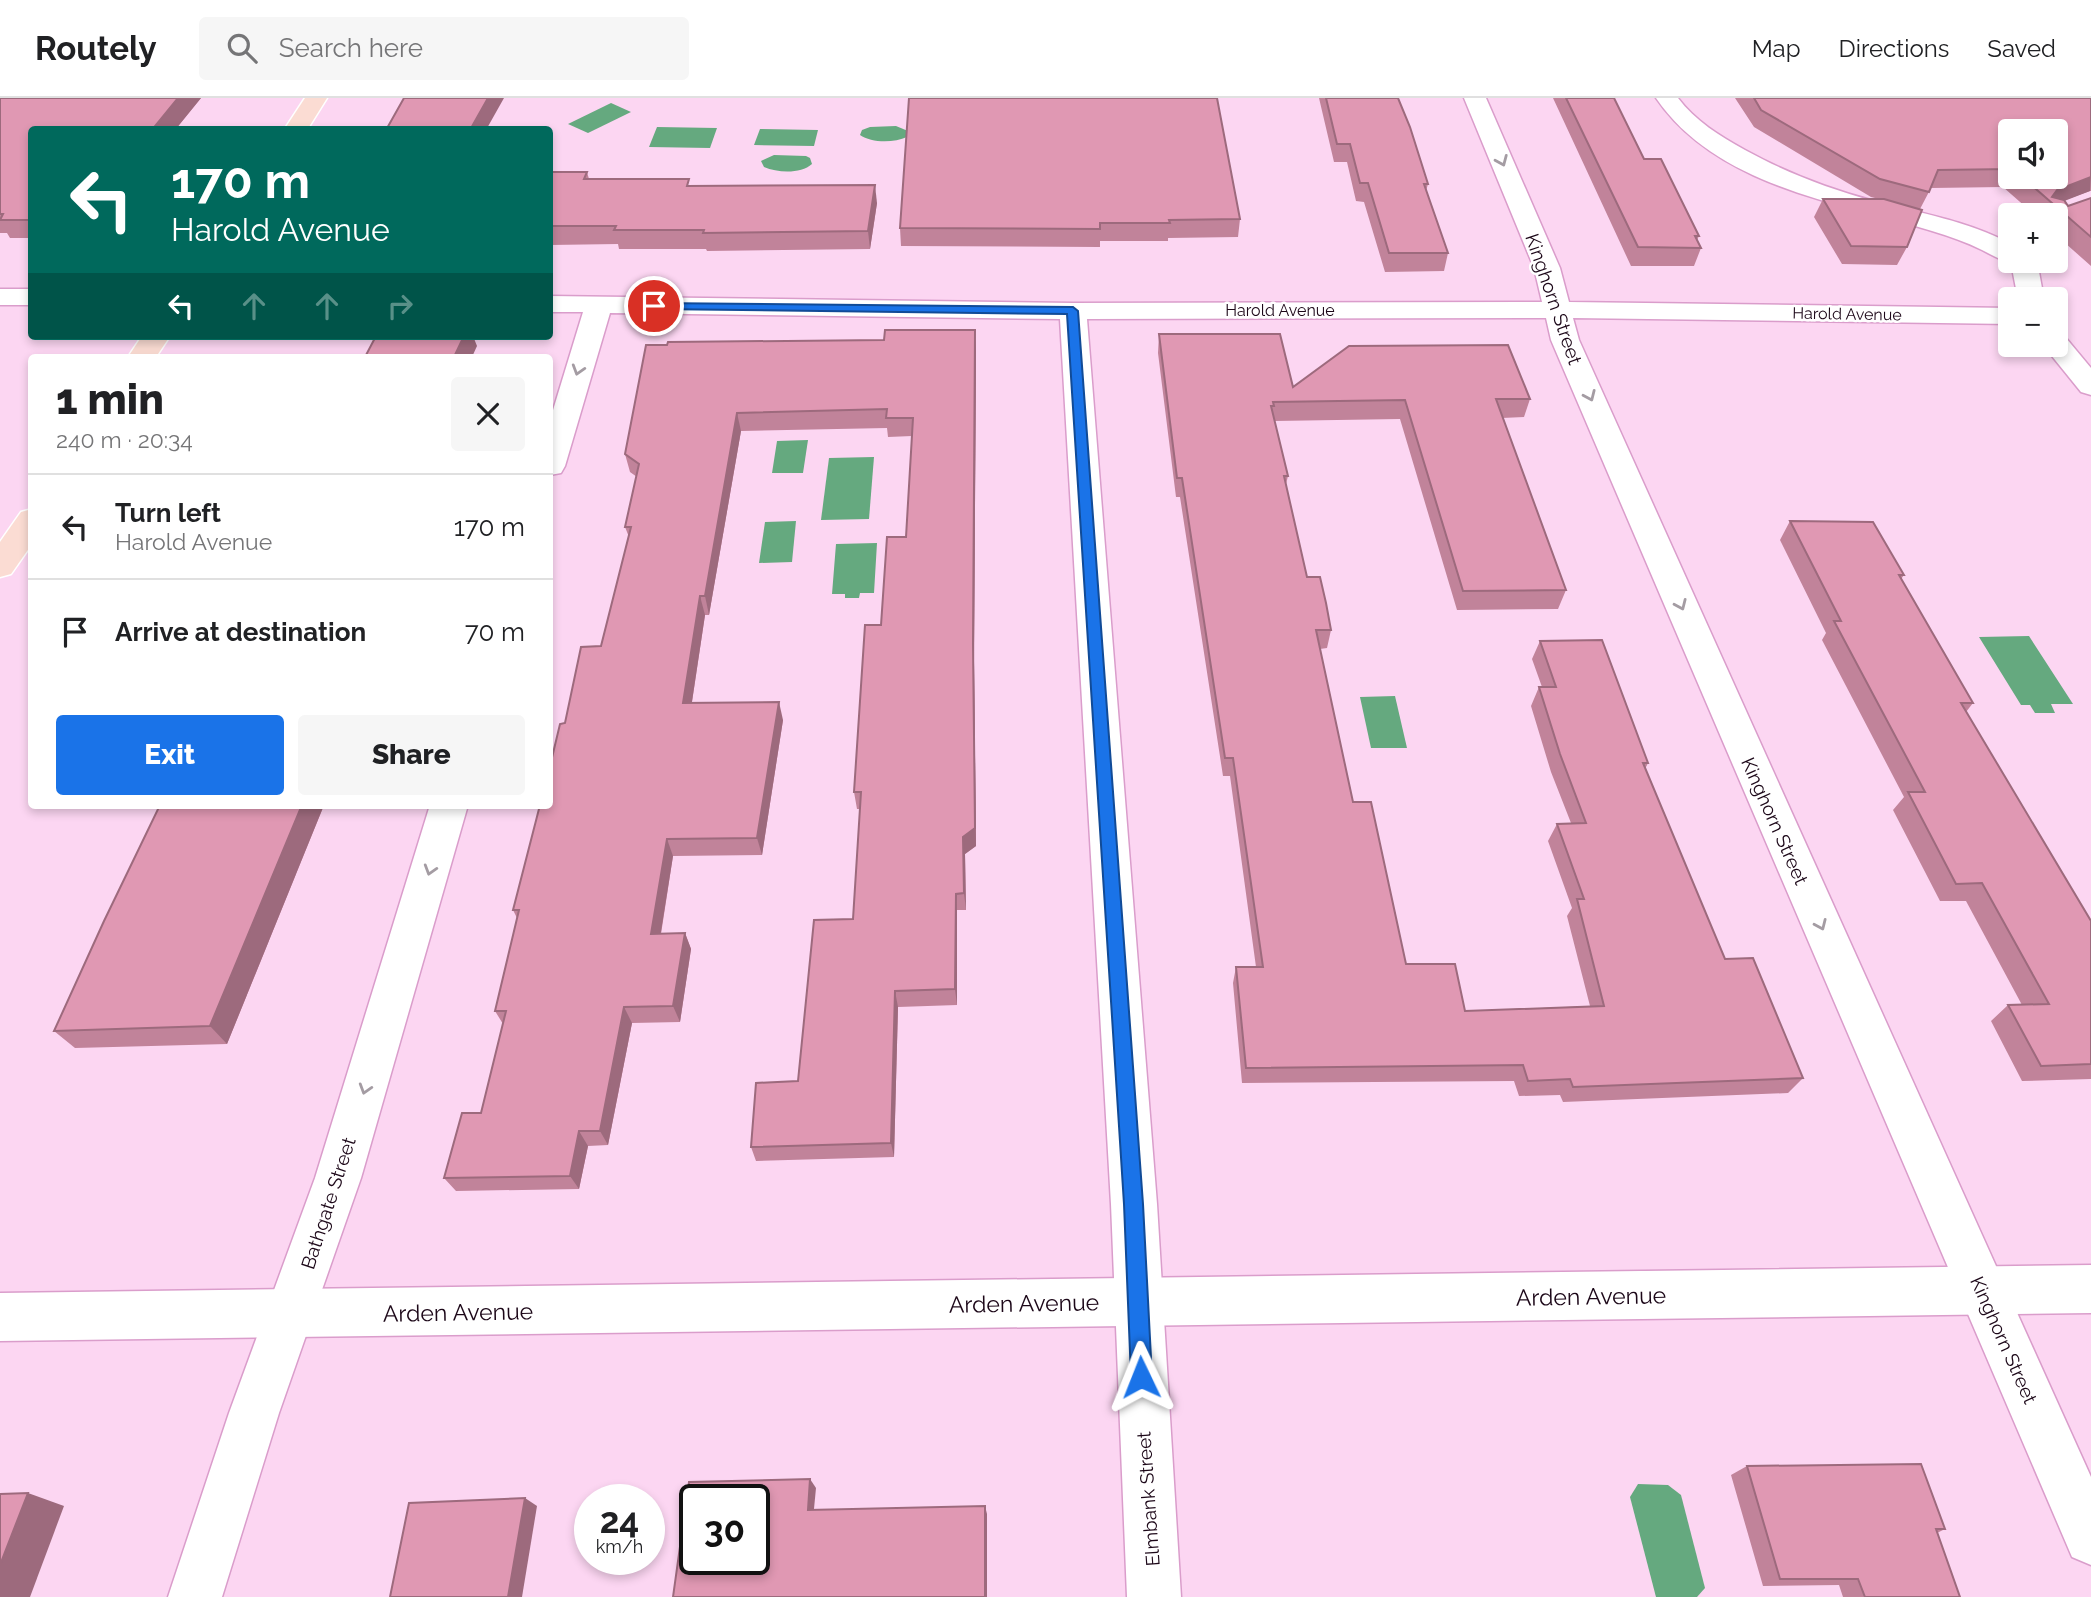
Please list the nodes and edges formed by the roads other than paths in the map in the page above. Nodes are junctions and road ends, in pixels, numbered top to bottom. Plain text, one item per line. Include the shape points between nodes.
1 (316, 98) edge
2 (1475, 98) edge
3 (1667, 98) edge
4 (298, 126) edge
5 (1998, 250) edge
6 (0, 297) edge
7 (28, 297) edge
8 (553, 304) edge
9 (599, 305) junction
10 (1557, 310) junction
11 (1073, 311) junction
12 (1998, 316) edge
13 (2067, 357) edge
14 (2091, 386) edge
15 (553, 457) edge
16 (28, 525) edge
17 (0, 566) edge
18 (448, 809) edge
19 (2091, 1289) edge
20 (1982, 1292) junction
21 (1139, 1301) junction
22 (290, 1315) junction
23 (0, 1317) edge
24 (2091, 1538) edge
25 (195, 1597) edge
26 (1154, 1597) edge

1 - 4 main road
2 -> 10 street, Kinghorn Street via 1547,268
3 - 5 street via 1677,114 1707,139 1745,161 1799,184 1964,233
6 - 7 street
8 - 9 street, Harold Avenue
9 - 11 street, Harold Avenue
9 -> 15 street
10 - 11 street, Harold Avenue
10 - 12 street, Harold Avenue
10 -> 20 street, Kinghorn Street via 1565,340
11 - 21 street, Elmbank Street
13 - 14 street
16 - 17 main road
18 -> 22 street, Bathgate Street via 338,1178
19 - 20 street, Arden Avenue
20 - 21 street, Arden Avenue
20 - 24 street, Kinghorn Street
21 - 22 street, Arden Avenue
21 - 26 street, Elmbank Street
22 - 23 street, Arden Avenue
22 - 25 street, Bathgate Street

